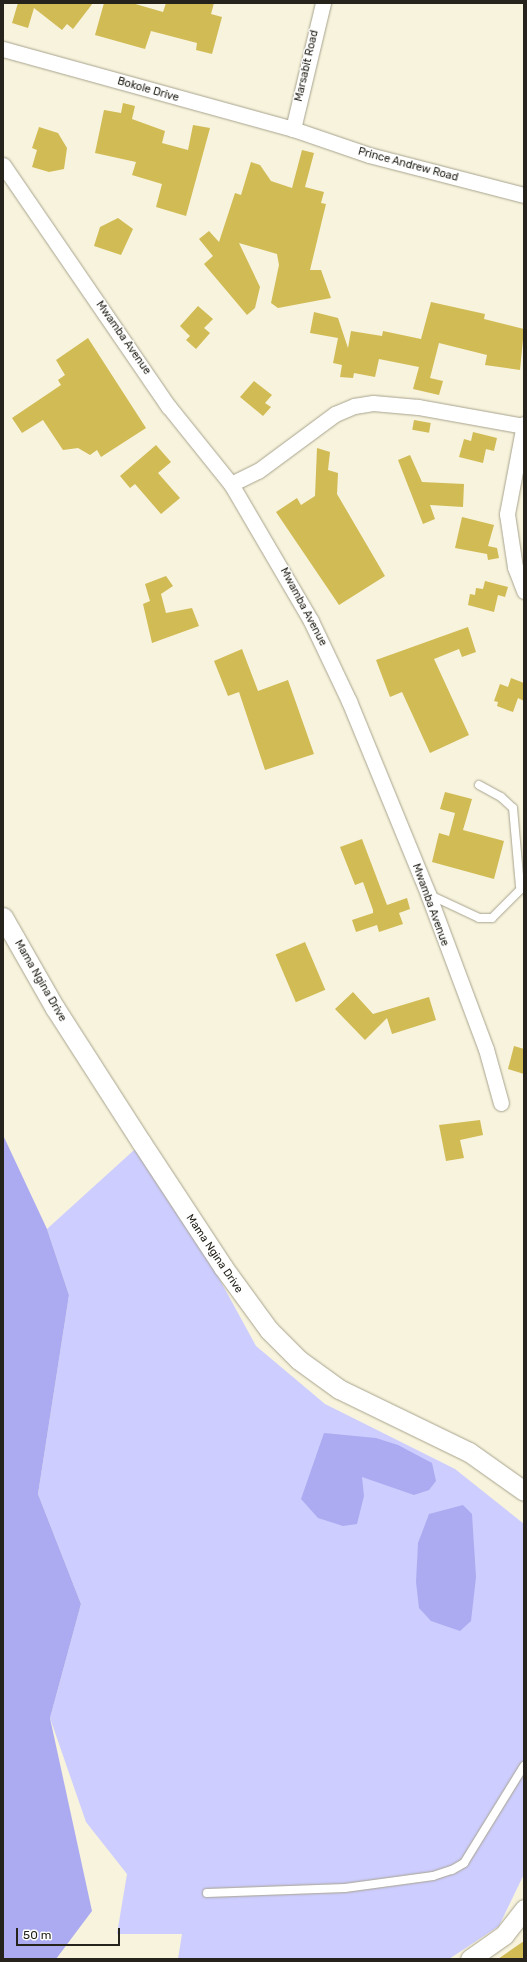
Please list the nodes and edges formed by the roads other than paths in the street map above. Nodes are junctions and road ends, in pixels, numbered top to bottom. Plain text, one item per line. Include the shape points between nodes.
1 (323, 3) edge
2 (3, 49) edge
3 (293, 129) junction
4 (3, 165) edge
5 (8, 186) edge
6 (524, 195) edge
7 (524, 425) edge
8 (231, 484) junction
9 (524, 592) edge
10 (479, 785) dead end
11 (522, 886) edge
12 (428, 894) junction
13 (3, 917) edge
14 (502, 1103) dead end
15 (524, 1491) edge
16 (524, 1766) edge
17 (208, 1893) dead end
18 (524, 1909) edge
19 (470, 1959) edge

1 - 3 street, Marsabit Road
2 - 3 street, Bokole Drive
3 - 6 street, Prince Andrew Road via 369,156
4 - 5 street, Mwamba Avenue
5 - 8 street, Mwamba Avenue via 169,407
7 - 8 street via 418,407 373,403 354,406 335,414 258,471
7 - 9 street via 507,514 515,567
8 - 12 street, Mwamba Avenue via 298,596 337,672
10 - 11 lane via 501,797 513,808
11 - 12 lane via 492,918 479,918
12 - 14 street, Mwamba Avenue via 486,1049
13 - 15 street, Mama Ngina Drive via 56,1008 146,1149 243,1297 269,1330 299,1360 339,1389 468,1452
16 - 17 lane via 471,1853 464,1863 452,1870 433,1876 338,1888
18 - 19 street via 504,1936

